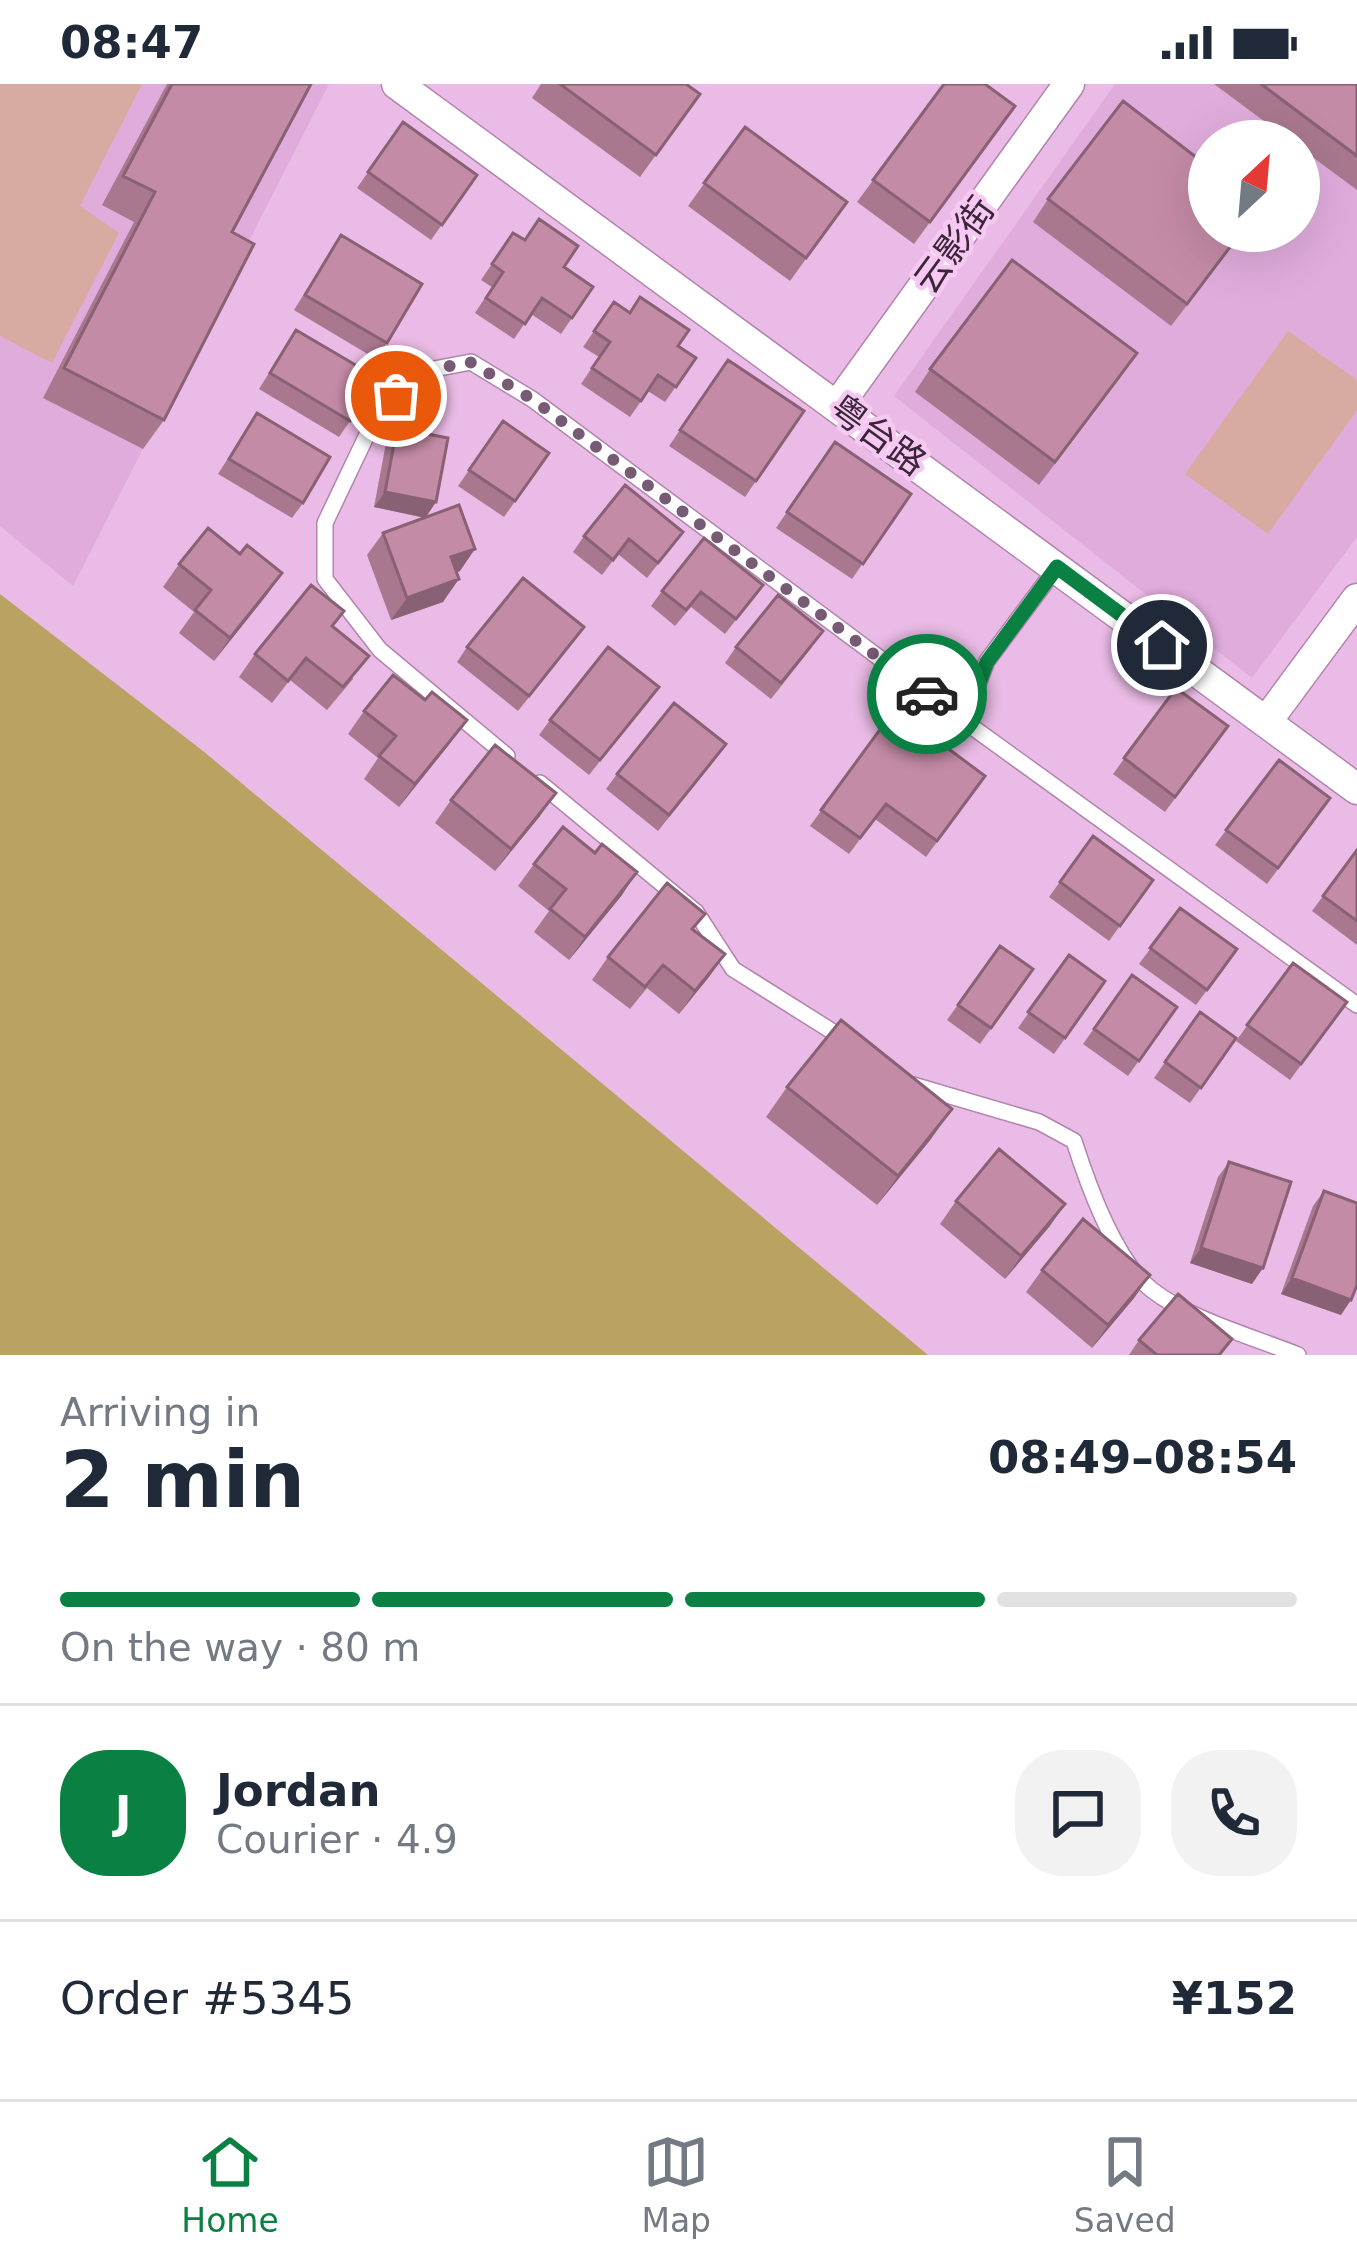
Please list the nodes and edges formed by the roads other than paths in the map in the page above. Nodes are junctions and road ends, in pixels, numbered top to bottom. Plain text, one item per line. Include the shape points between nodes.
1 (397, 84) edge
2 (1070, 84) edge
3 (838, 405) junction
4 (1057, 567) junction
5 (1357, 599) edge
6 (964, 721) junction
7 (1266, 722) junction
8 (1357, 789) edge
9 (1357, 1005) edge
10 (860, 1052) edge
11 (894, 1079) edge
12 (1298, 1355) edge

1 - 3 street, 粤台路
2 - 3 street, 云影街
3 - 4 street, 粤台路
4 - 6 lane via 987,662
4 - 7 street, 粤台路
5 - 7 street
6 - 9 lane
6 - 10 lane via 532,399 470,362 418,372 374,420 326,523 325,579 380,650 696,912 733,969
7 - 8 street, 粤台路
11 - 12 lane via 1039,1122 1074,1142 1113,1240 1150,1289

